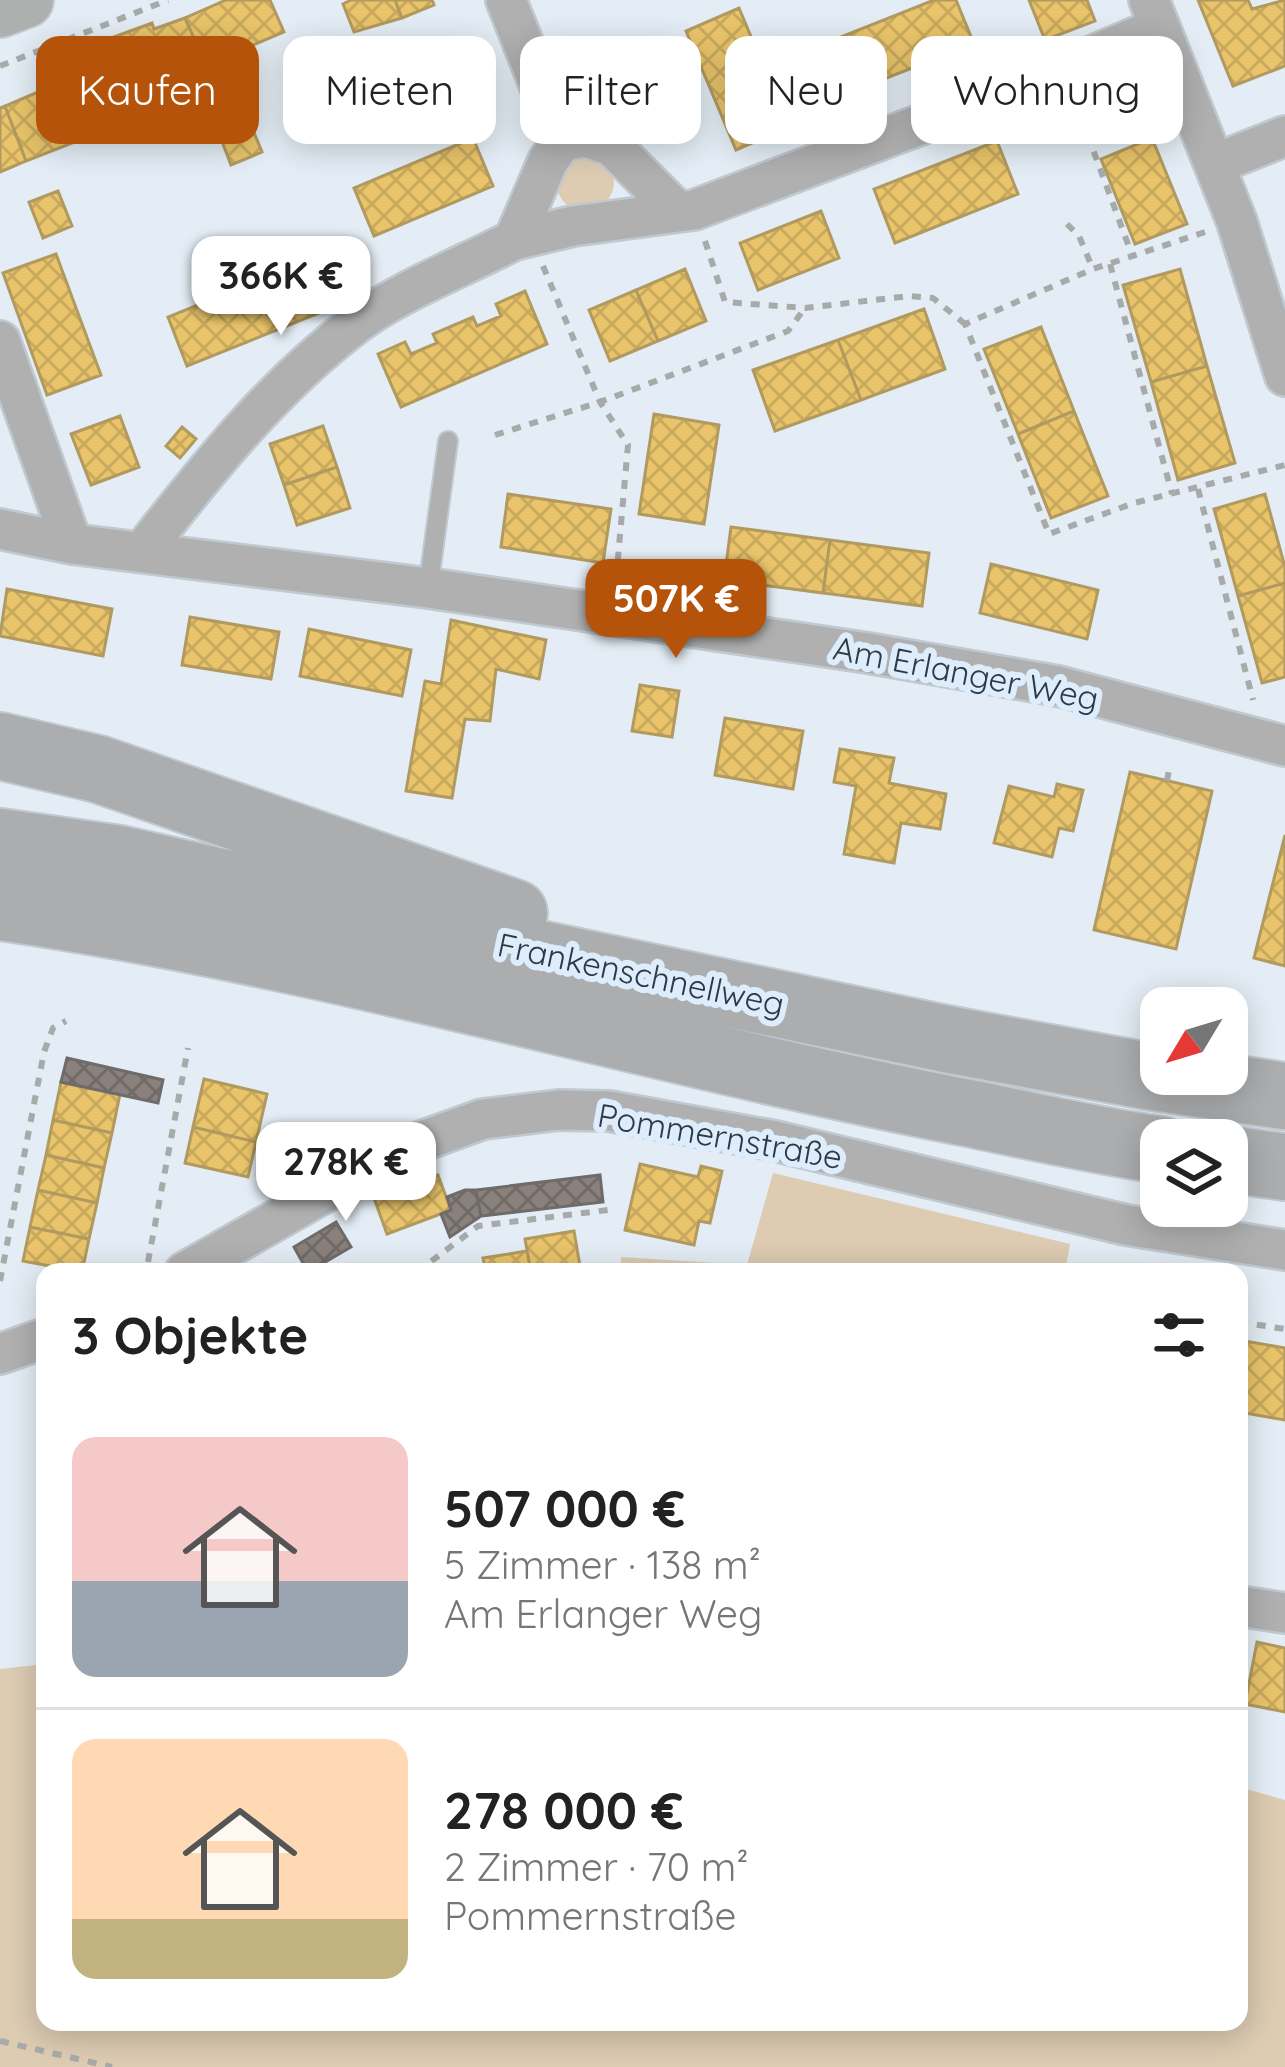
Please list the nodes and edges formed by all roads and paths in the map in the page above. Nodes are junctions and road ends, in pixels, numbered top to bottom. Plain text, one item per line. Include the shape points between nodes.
1 (26, 0) edge
2 (168, 0) edge
3 (506, 0) edge
4 (0, 10) edge
5 (1155, 14) edge
6 (520, 36) edge
7 (1116, 36) edge
8 (0, 66) edge
9 (911, 127) edge
10 (1285, 136) edge
11 (560, 144) edge
12 (606, 144) edge
13 (1091, 144) edge
14 (1215, 164) junction
15 (686, 211) junction
16 (1237, 222) junction
17 (1067, 224) dead end
18 (522, 237) junction
19 (1132, 255) junction
20 (1110, 263) junction
21 (1093, 269) junction
22 (806, 308) junction
23 (965, 324) junction
24 (1278, 334) edge
25 (0, 340) edge
26 (1285, 376) edge
27 (600, 402) junction
28 (495, 435) dead end
29 (448, 441) dead end
30 (1285, 465) edge
31 (1198, 489) junction
32 (1172, 494) junction
33 (0, 529) edge
34 (72, 544) junction
35 (143, 551) junction
36 (428, 588) junction
37 (612, 614) junction
38 (1275, 744) edge
39 (0, 746) edge
40 (1169, 770) dead end
41 (1167, 781) dead end
42 (0, 842) edge
43 (0, 907) edge
44 (731, 992) junction
45 (66, 1021) dead end
46 (188, 1048) dead end
47 (1285, 1096) edge
48 (1140, 1146) edge
49 (1248, 1162) edge
50 (1285, 1167) edge
51 (608, 1210) dead end
52 (1285, 1250) edge
53 (150, 1263) edge
54 (201, 1263) edge
55 (429, 1263) edge
56 (0, 1281) edge
57 (1248, 1323) edge
58 (1285, 1329) edge
59 (36, 1341) edge
60 (0, 1354) edge
61 (1248, 1607) edge
62 (1285, 1613) edge
63 (0, 2042) edge
64 (112, 2067) edge

1 - 4 street
2 - 8 path
3 - 6 street
5 - 7 street
5 - 14 street
9 - 15 street
10 - 14 street
11 - 18 street
12 - 15 street
13 - 19 path
14 - 16 street
15 - 18 street
15 - 22 path via 725,302
16 - 19 path
16 - 24 street
17 - 21 path
18 - 27 path
18 - 35 street via 362,320 215,458
19 - 20 path
20 - 21 path
20 - 32 path
21 - 23 path
22 - 23 path via 933,298
22 - 27 path via 788,331
23 - 32 path via 1049,534
24 - 26 street
25 - 34 street
27 - 28 path
27 - 37 path via 628,445
29 - 36 lane
30 - 31 path
31 - 32 path
31 - 38 path
33 - 34 street, Am Erlanger Weg
34 - 35 street, Am Erlanger Weg
35 - 36 street, Am Erlanger Weg
36 - 37 street, Am Erlanger Weg
37 - 38 street, Am Erlanger Weg via 1058,686
39 - 44 highway via 98,769
40 - 41 path
42 - 44 highway, Frankenschnellweg via 119,860
43 - 48 highway, Frankenschnellweg via 109,923 754,1070
44 - 47 highway, Frankenschnellweg via 946,1039
45 - 56 path via 53,1028 44,1052
46 - 53 path
49 - 50 highway
51 - 55 path via 478,1226
52 - 54 street, Pommernstraße via 1126,1225 775,1142 559,1110 483,1119 404,1148
57 - 58 path
59 - 60 street
61 - 62 street
63 - 64 path

